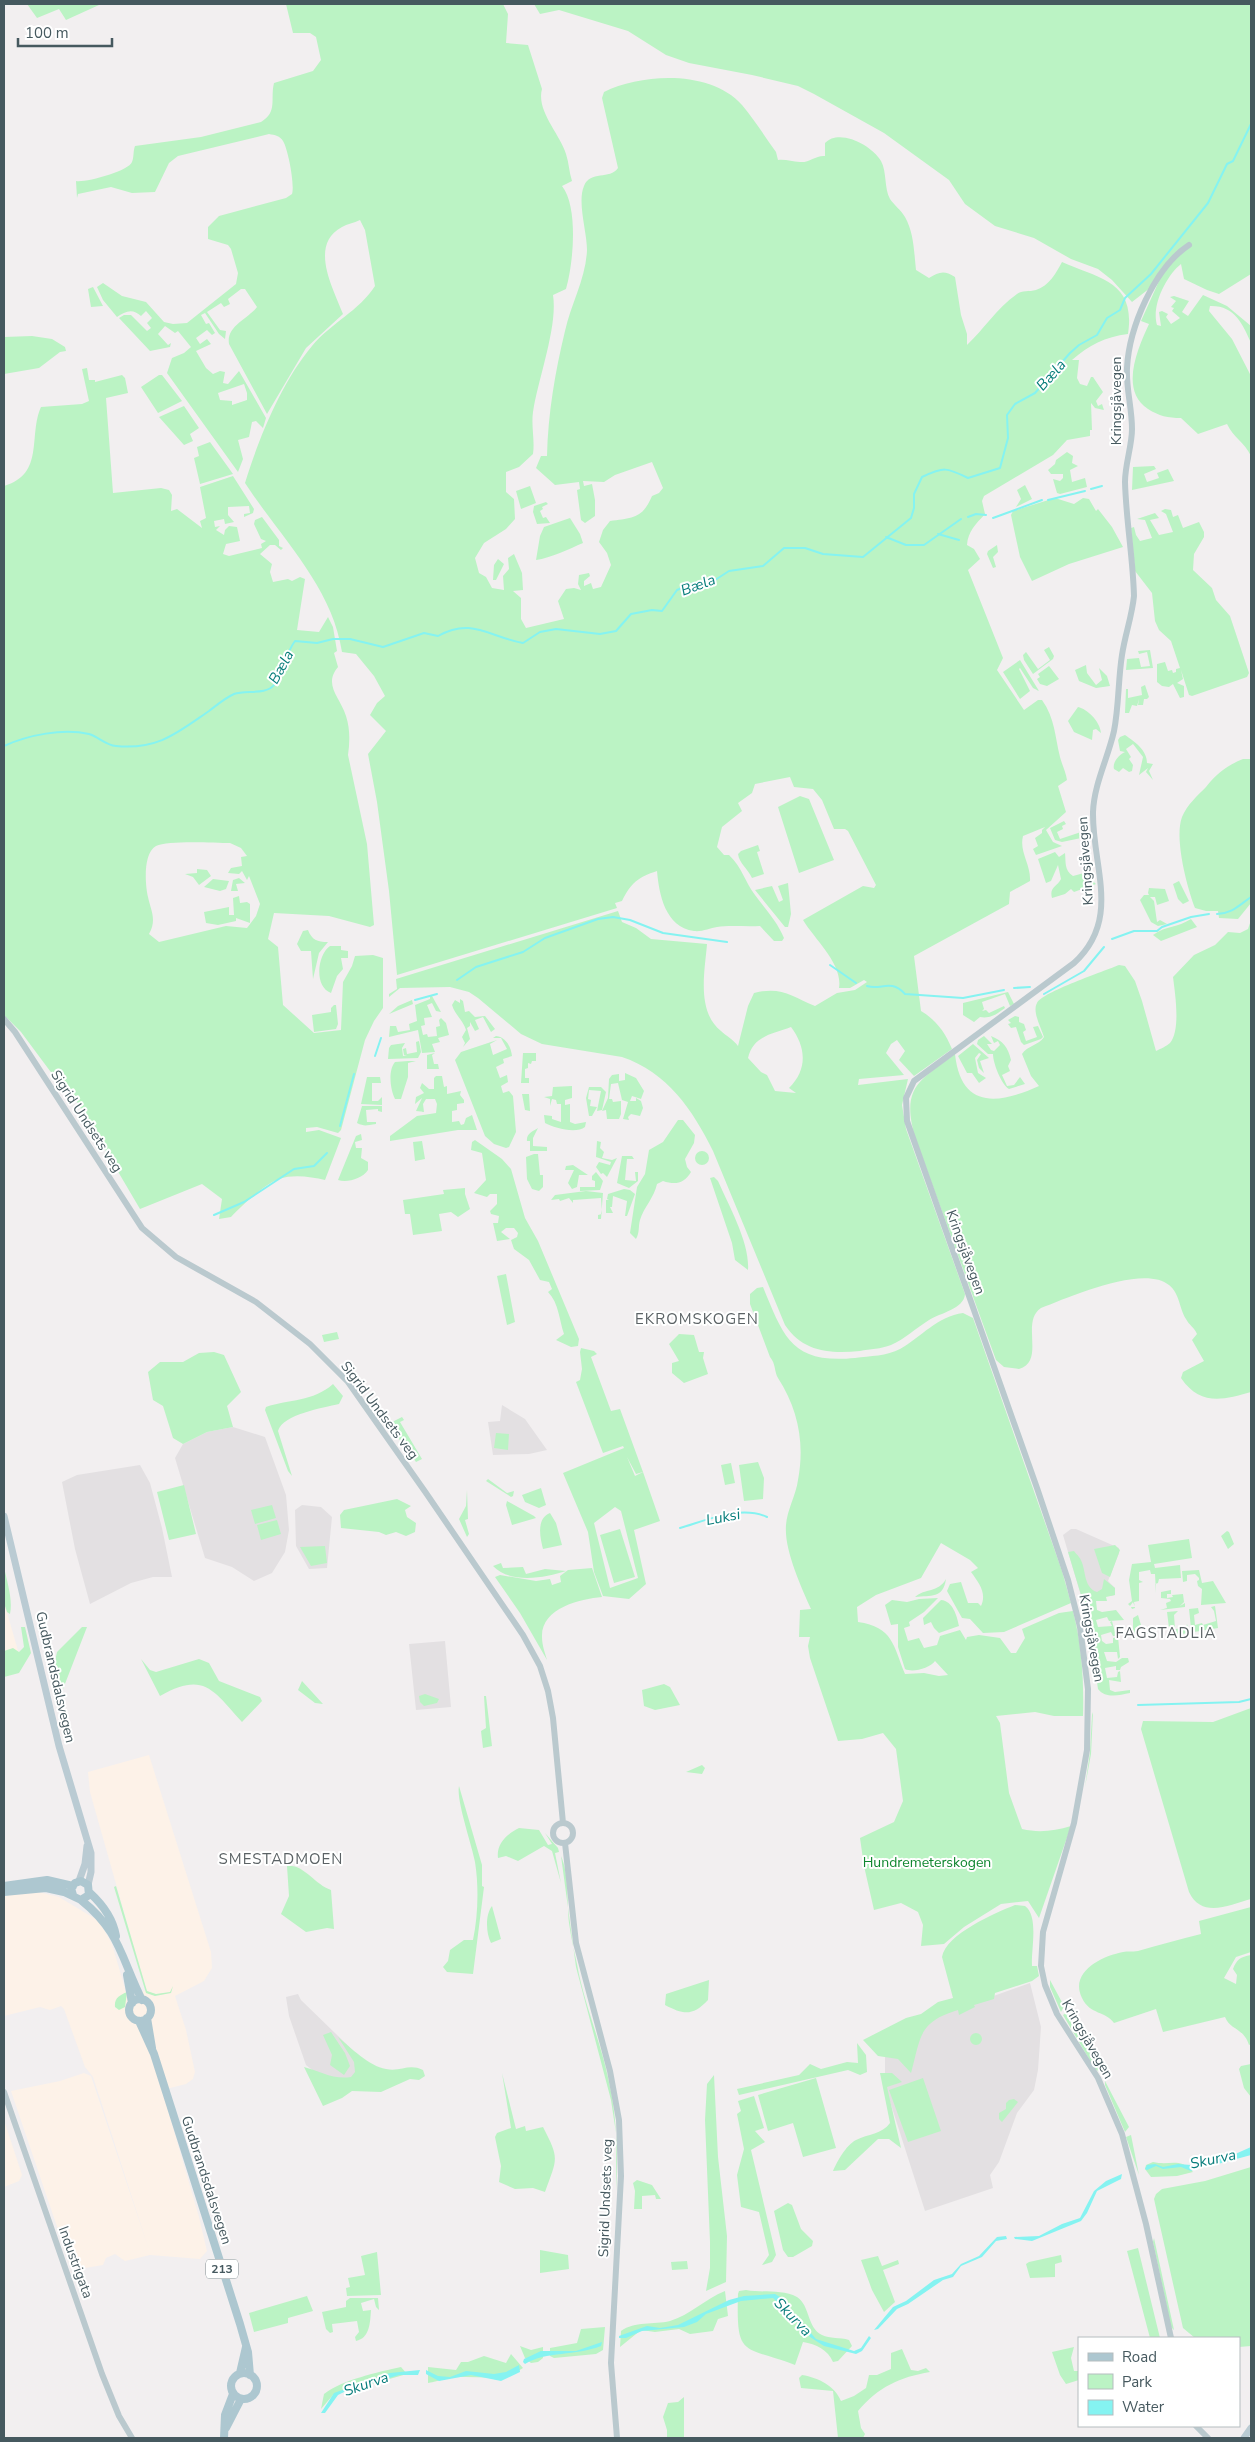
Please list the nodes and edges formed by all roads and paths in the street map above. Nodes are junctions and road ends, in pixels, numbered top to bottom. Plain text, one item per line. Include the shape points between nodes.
1 (1189, 245) dead end
2 (4, 1020) edge
3 (4, 1516) edge
4 (563, 1823) junction
5 (87, 1843) junction
6 (565, 1843) junction
7 (76, 1884) junction
8 (4, 1886) edge
9 (89, 1889) junction
10 (4, 1892) edge
11 (72, 1896) junction
12 (82, 1900) junction
13 (116, 1938) junction
14 (127, 1970) junction
15 (142, 2000) junction
16 (132, 2003) junction
17 (148, 2018) junction
18 (138, 2021) junction
19 (152, 2050) junction
20 (4, 2092) edge
21 (1171, 2337) edge
22 (246, 2346) junction
23 (240, 2373) junction
24 (250, 2375) junction
25 (233, 2394) junction
26 (241, 2399) junction
27 (1197, 2427) edge
28 (1251, 2428) edge
29 (225, 2434) edge
30 (132, 2438) edge
31 (617, 2438) edge
32 (1208, 2438) edge
33 (1244, 2438) edge

1 - 21 street, Kringsjåvegen via 1167,267 1146,299 1128,354 1127,390 1132,429 1125,479 1134,596 1122,656 1114,730 1094,800 1094,836 1102,896 1099,926 1089,946 1074,963 914,1081 906,1098 906,1112 927,1182 1049,1522 1080,1626 1088,1690 1087,1750 1074,1824 1043,1932 1041,1966 1057,2014 1098,2078 1122,2134
2 - 4 street, Sigrid Undsets veg via 15,1032 142,1228 176,1257 256,1302 310,1344 348,1382 420,1485 523,1635 540,1666 553,1718
3 - 5 main road, Gudbrandsdalsvegen via 59,1746
4 - 6 street via 573,1831 571,1839
4 - 6 street via 555,1828 553,1836 556,1841
5 - 7 main road, Gudbrandsdalsvegen via 85,1864
5 - 9 main road, Gudbrandsdalsvegen via 92,1860
6 - 31 street, Sigrid Undsets veg via 576,1943 610,2071 619,2120 621,2176 611,2355
7 - 8 main road via 47,1880
7 - 9 main road
7 - 11 main road
9 - 12 main road via 87,1897
9 - 13 main road, 213 via 108,1914
10 - 11 main road, 213 via 46,1888
11 - 12 main road, 213
12 - 13 main road, 213
13 - 14 main road, 213
14 - 15 main road, 213
14 - 16 main road, 213
15 - 16 main road
15 - 17 main road, 213 via 150,2007
16 - 18 main road, 213 via 129,2013
17 - 18 main road
17 - 19 main road, Gudbrandsdalsvegen / 213
18 - 19 main road, Gudbrandsdalsvegen / 213
19 - 22 main road, Gudbrandsdalsvegen / 213
20 - 30 street, Industrigata via 102,2374
22 - 23 main road, 213
22 - 24 main road, Gudbrandsdalsvegen / 213
23 - 24 main road
23 - 25 main road, 213 via 231,2382
24 - 26 main road, 213 via 256,2382 256,2390 248,2398
25 - 26 main road
25 - 29 main road, 213 via 225,2415
26 - 29 main road, 213
27 - 32 street
28 - 33 main road

